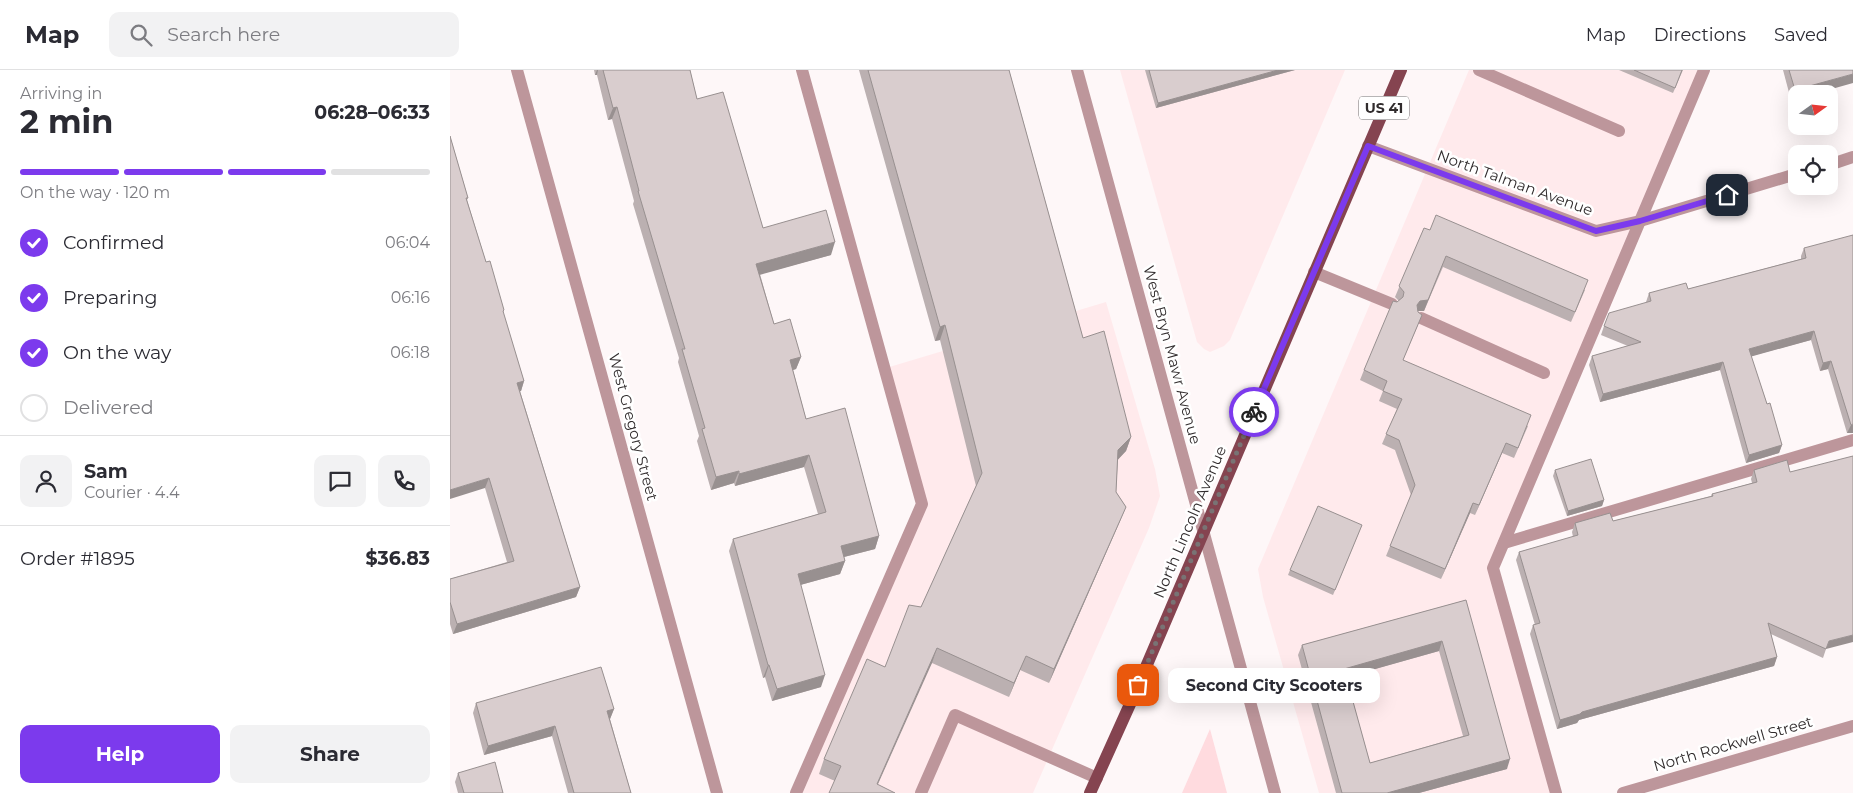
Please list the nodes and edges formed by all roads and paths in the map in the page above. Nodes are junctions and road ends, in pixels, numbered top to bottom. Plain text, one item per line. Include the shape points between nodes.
1 (517, 70) edge
2 (802, 70) edge
3 (1076, 70) edge
4 (1401, 70) edge
5 (1479, 70) edge
6 (1704, 70) edge
7 (1619, 131) dead end
8 (1368, 146) junction
9 (1853, 158) edge
10 (1838, 162) edge
11 (1788, 176) edge
12 (1640, 221) junction
13 (1314, 272) junction
14 (1392, 304) edge
15 (1421, 318) edge
16 (1544, 373) dead end
17 (1853, 440) edge
18 (1203, 531) junction
19 (1504, 542) junction
20 (1853, 726) edge
21 (1097, 778) junction
22 (717, 793) edge
23 (796, 793) edge
24 (922, 793) edge
25 (1090, 793) edge
26 (1275, 793) edge
27 (1556, 793) edge
28 (1623, 793) edge

1 - 22 street, West Gregory Street
2 - 23 street via 922,504
3 - 18 street, West Bryn Mawr Avenue
4 - 8 main road, North Lincoln Avenue / US 41
5 - 7 street
6 - 12 street
8 - 12 street, North Talman Avenue via 1596,231
8 - 13 main road, North Lincoln Avenue / US 41
9 - 10 street
11 - 12 street, North Talman Avenue
12 - 19 street
13 - 14 street
13 - 18 main road, North Lincoln Avenue / US 41
15 - 16 street
17 - 19 street
18 - 21 main road, North Lincoln Avenue / US 41
18 - 26 street, West Bryn Mawr Avenue
19 - 27 street via 1493,568
20 - 28 street, North Rockwell Street
21 - 24 street via 955,715
21 - 25 main road, North Lincoln Avenue / US 41

